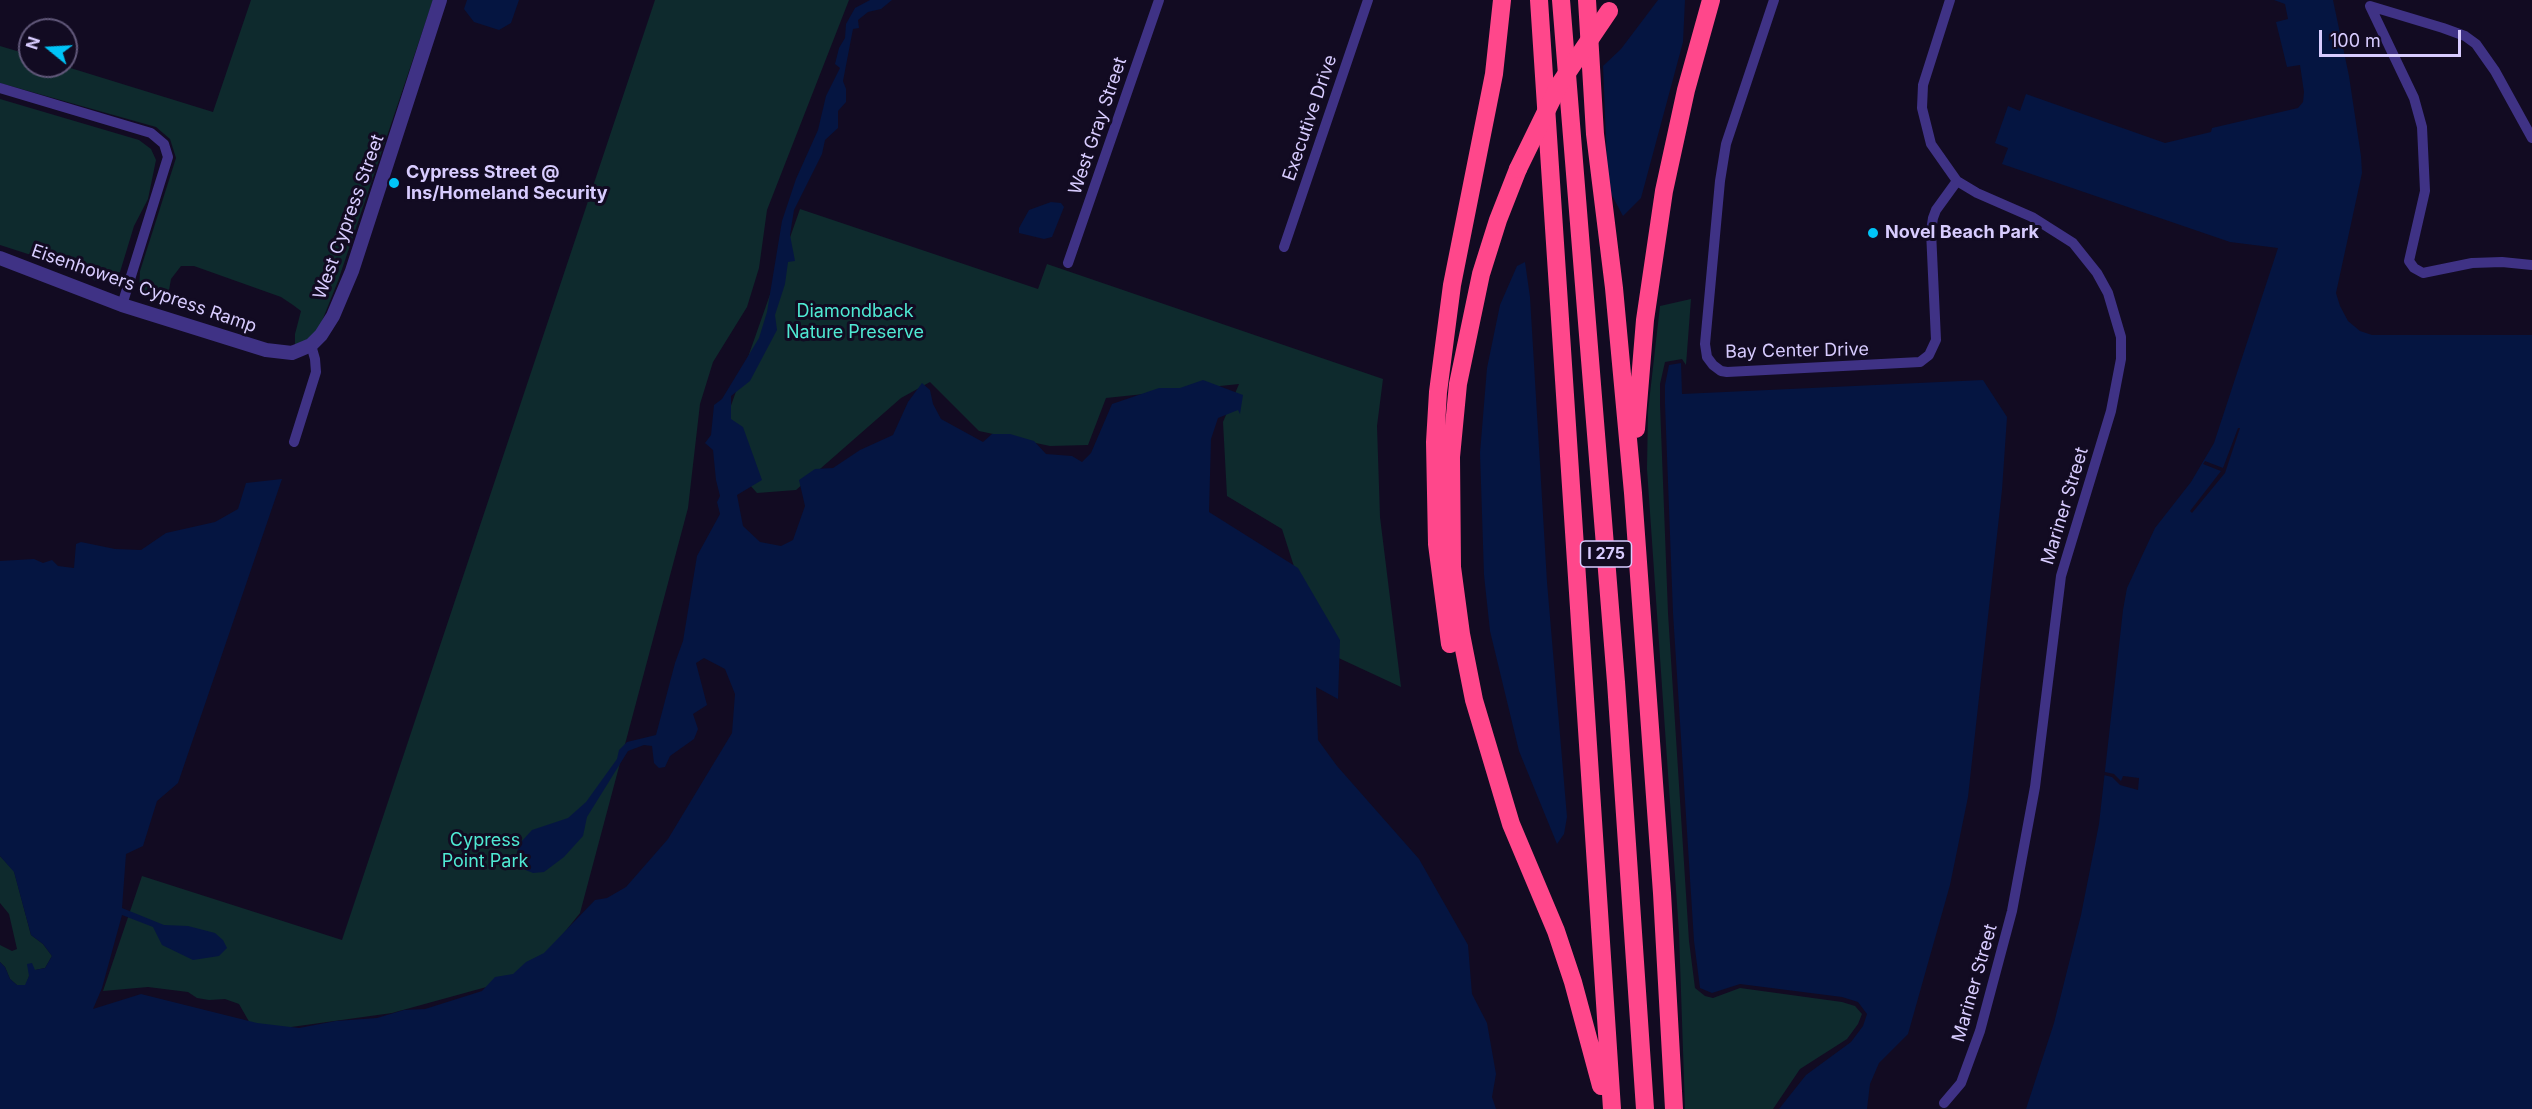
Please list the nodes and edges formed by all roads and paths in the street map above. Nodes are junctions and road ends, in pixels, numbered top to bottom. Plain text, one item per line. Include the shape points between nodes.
1 (440, 0) edge
2 (1159, 0) edge
3 (1368, 0) edge
4 (1502, 0) edge
5 (1539, 0) edge
6 (1561, 0) edge
7 (1587, 0) edge
8 (1711, 0) edge
9 (1774, 0) edge
10 (1950, 0) edge
11 (2369, 3) edge
12 (1613, 5) edge
13 (0, 88) edge
14 (2532, 138) edge
15 (1957, 181) junction
16 (1284, 247) dead end
17 (0, 258) edge
18 (1068, 263) dead end
19 (2532, 265) edge
20 (122, 305) junction
21 (311, 345) junction
22 (294, 442) dead end
23 (1633, 493) junction
24 (1512, 824) junction
25 (1944, 1103) dead end
26 (1605, 1109) edge
27 (1612, 1109) edge
28 (1645, 1109) edge
29 (1674, 1109) edge

1 - 21 street, West Cypress Street via 352,272 327,327
2 - 18 street, West Gray Street
3 - 16 street, Executive Drive
4 - 24 highway via 1494,74 1444,338 1436,416 1435,500 1442,596 1459,684 1485,770
5 - 27 highway, I 275
6 - 28 highway, I 275 via 1616,682
7 - 23 highway via 1595,134
8 - 23 highway via 1679,118 1657,232 1641,364
9 - 15 street, Bay Center Drive via 1726,144 1706,344 1713,366 1727,372 1920,362 1929,355 1935,340 1933,218
10 - 15 street, Mariner Street via 1923,85 1922,108 1931,144
11 - 14 street via 2465,36 2476,44
11 - 19 street via 2414,98 2422,127 2425,191 2409,261 2423,273 2472,263
12 - 24 highway, bridge via 1559,85 1518,169 1471,310 1458,384 1450,492 1453,578 1474,700
13 - 20 street via 152,134 164,144 168,157
15 - 25 street, Mariner Street via 1977,194 2032,217 2073,243 2108,293 2121,337 2111,411 2061,576 2035,787 2012,911 1980,1031 1961,1083
17 - 20 street, Eisenhowers Cypress Ramp
20 - 21 street, Eisenhowers Cypress Ramp via 272,351 298,352
21 - 22 street via 316,372
23 - 29 highway
24 - 26 highway via 1573,982 1596,1061

